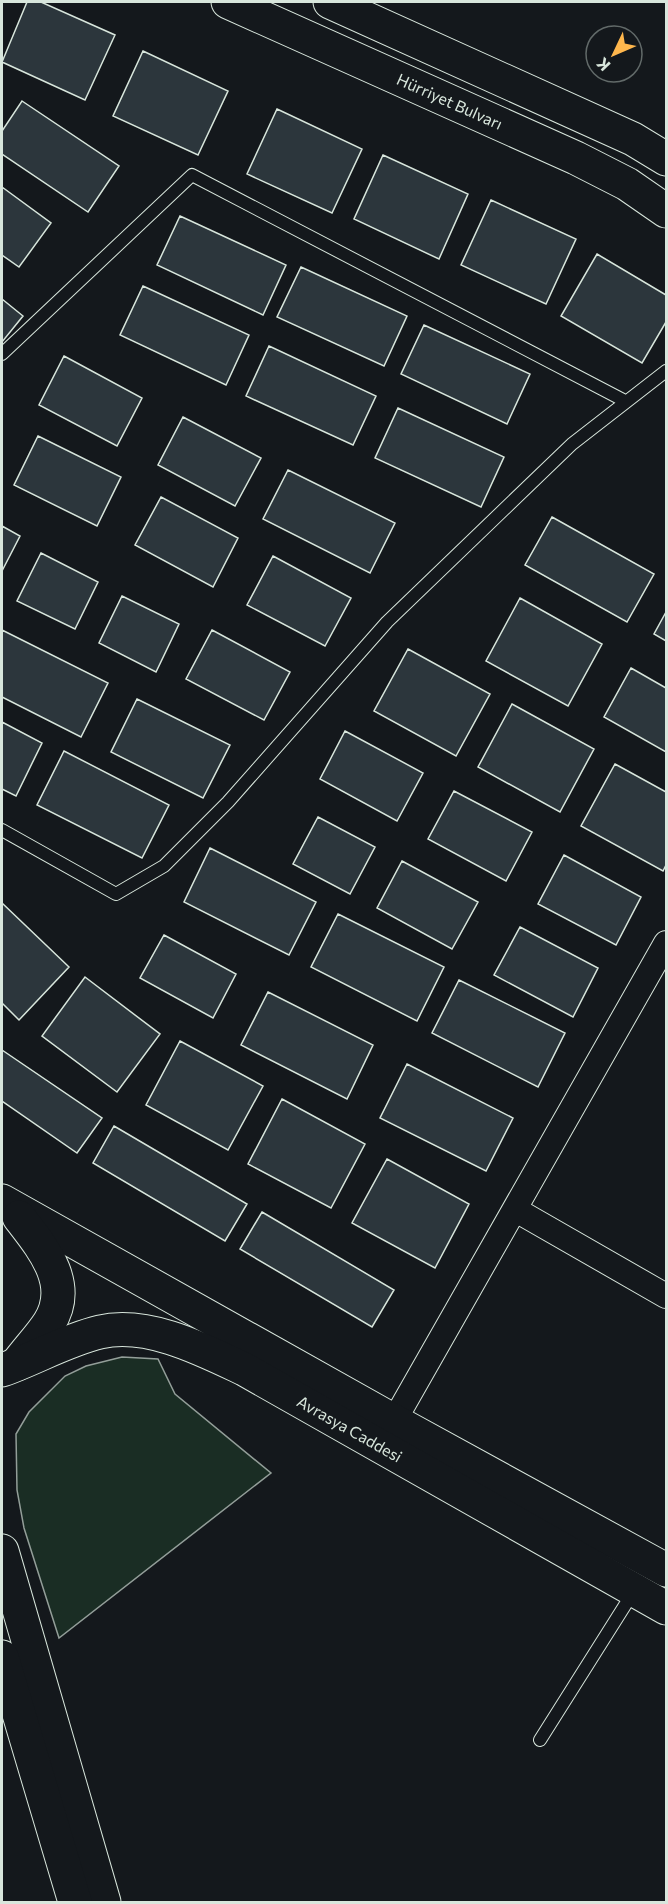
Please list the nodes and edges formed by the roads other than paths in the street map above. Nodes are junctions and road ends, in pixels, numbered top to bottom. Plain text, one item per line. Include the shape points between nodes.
1 (228, 2) edge
2 (330, 2) edge
3 (666, 159) edge
4 (666, 211) edge
5 (2, 354) edge
6 (666, 371) edge
7 (626, 401) junction
8 (2, 830) edge
9 (666, 943) edge
10 (7, 1205) edge
11 (516, 1210) junction
12 (666, 1296) edge
13 (6, 1375) edge
14 (394, 1421) junction
15 (2, 1551) edge
16 (666, 1570) edge
17 (635, 1590) junction
18 (666, 1608) edge
19 (2, 1658) edge
20 (540, 1740) dead end
21 (75, 1902) edge
22 (104, 1902) edge

1 - 4 street, Hürriyet Bulvarı via 576,158 627,184
2 - 3 street via 633,139
5 - 7 lane via 192,175
6 - 7 lane
7 - 8 lane via 572,444 387,622 228,802 164,866 116,894
9 - 11 street
10 - 13 street via 45,1251 56,1274 57,1298 50,1321
10 - 14 street
11 - 12 street
11 - 14 street
13 - 17 street, Avrasya Caddesi via 100,1332 145,1332 204,1350
14 - 16 street
15 - 22 street
17 - 18 street, Avrasya Caddesi
17 - 20 lane
19 - 21 street

